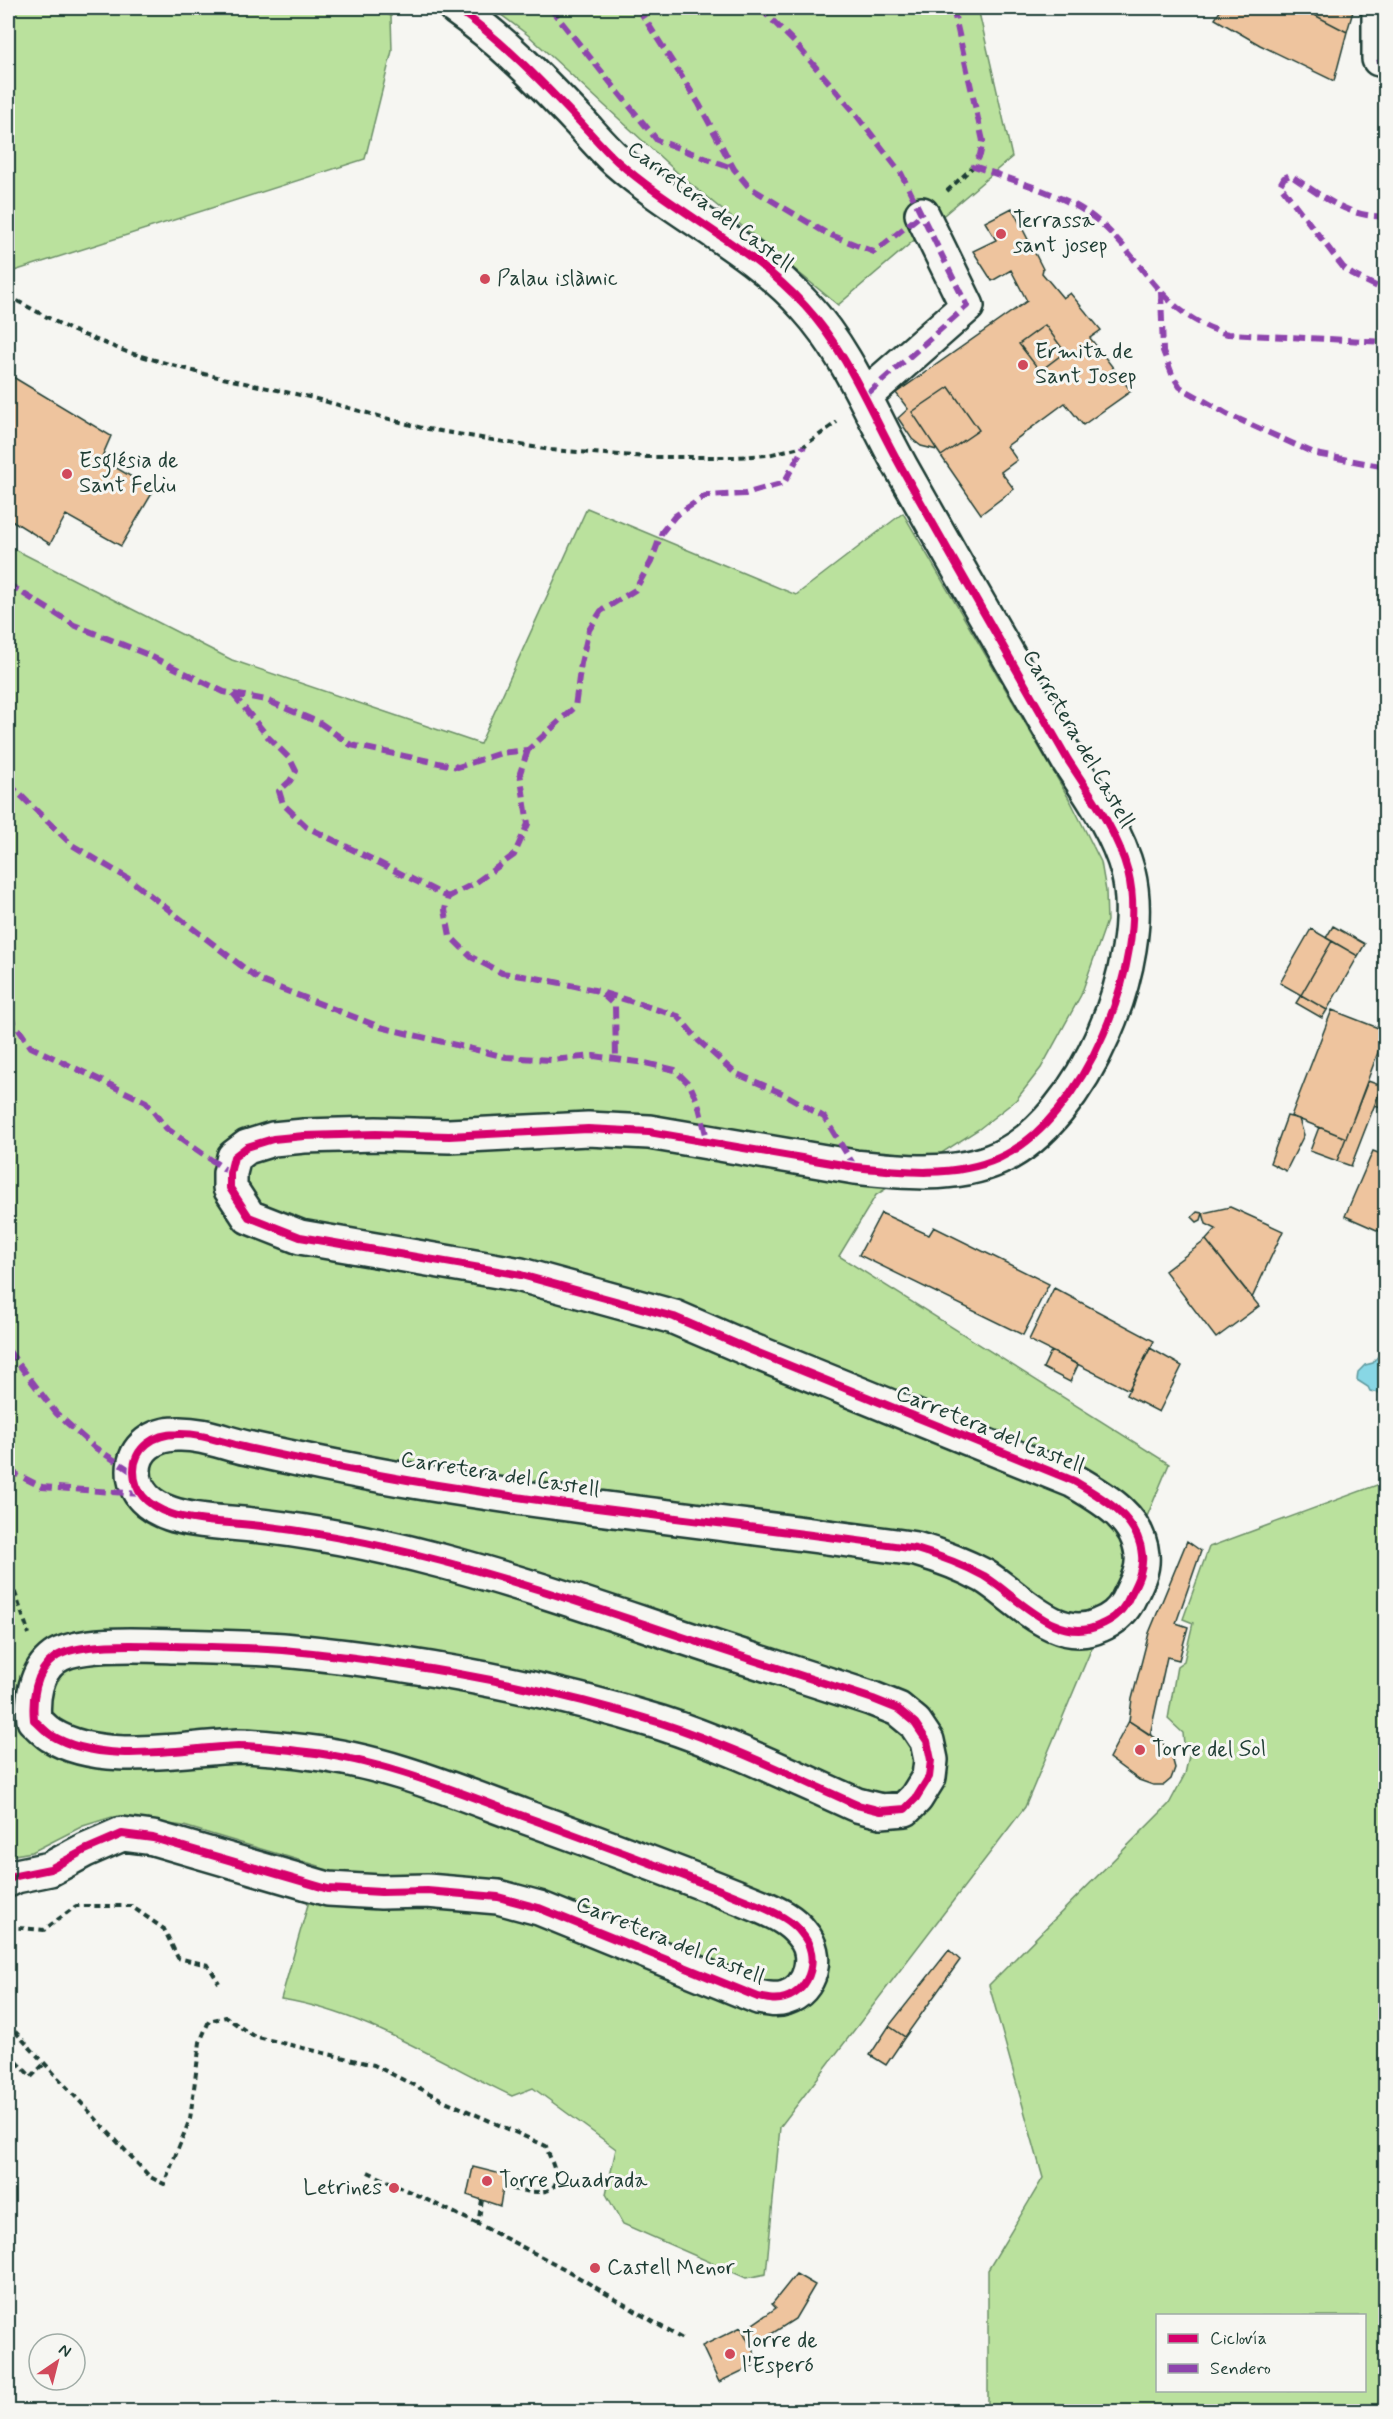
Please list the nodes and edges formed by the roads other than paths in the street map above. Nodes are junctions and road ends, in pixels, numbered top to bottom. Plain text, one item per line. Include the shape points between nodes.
1 (456, 8) edge
2 (1379, 8) edge
3 (1379, 59) dead end
4 (922, 214) dead end
5 (866, 395) junction
6 (8, 1880) edge

1 - 5 street, Carretera del Castell via 534,76 642,183 765,266 806,307 837,346
2 - 3 street
4 - 5 street via 967,306
5 - 6 street, Carretera del Castell via 905,474 1068,760 1099,807 1128,873 1131,943 1108,1024 1093,1056 1048,1123 1030,1140 998,1159 959,1170 926,1171 817,1162 649,1132 588,1129 449,1136 304,1136 247,1147 234,1157 230,1188 249,1217 300,1237 521,1275 674,1317 1074,1481 1115,1507 1141,1545 1143,1565 1123,1609 1112,1620 1076,1631 1054,1625 986,1577 952,1560 916,1549 560,1503 410,1480 182,1433 162,1435 148,1442 137,1457 134,1473 142,1494 155,1507 173,1516 292,1530 414,1553 477,1570 873,1700 898,1710 915,1723 927,1741 929,1777 905,1809 881,1811 857,1805 710,1740 659,1723 416,1665 281,1650 141,1645 71,1650 53,1658 42,1672 33,1703 34,1720 67,1743 117,1752 239,1746 309,1752 408,1775 770,1910 804,1935 810,1947 811,1973 804,1985 787,1998 772,2000 539,1908 498,1897 328,1889 153,1838 122,1834 50,1869

